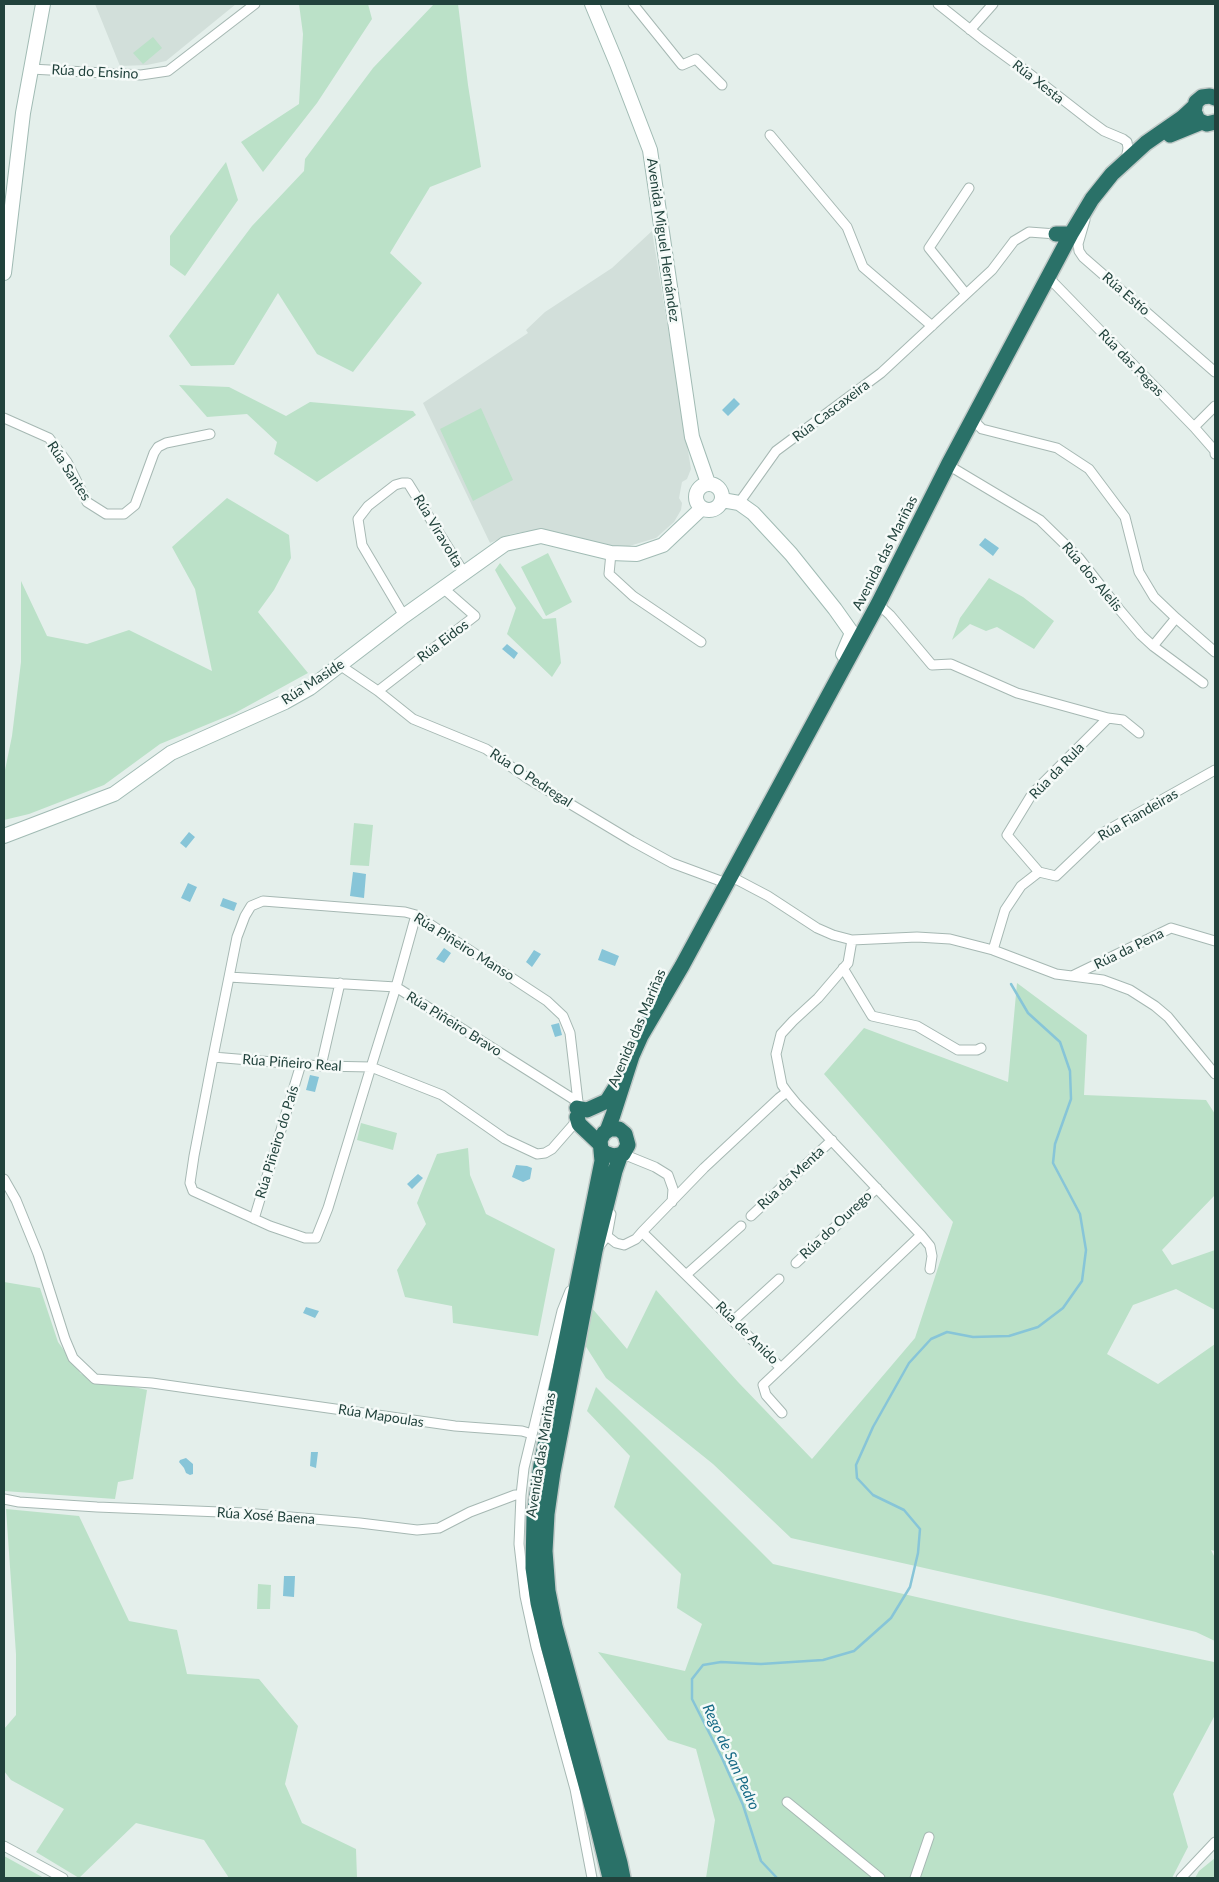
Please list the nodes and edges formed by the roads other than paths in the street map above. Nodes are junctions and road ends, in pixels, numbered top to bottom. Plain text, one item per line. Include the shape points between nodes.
1 (44, 4) edge
2 (255, 4) edge
3 (592, 4) edge
4 (632, 4) edge
5 (938, 4) edge
6 (993, 4) edge
7 (970, 30) junction
8 (31, 69) junction
9 (722, 84) dead end
10 (1213, 96) edge
11 (1195, 106) junction
12 (1211, 125) edge
13 (770, 135) dead end
14 (1126, 161) junction
15 (969, 188) dead end
16 (8, 195) edge
17 (1092, 199) junction
18 (6, 225) edge
19 (1064, 238) junction
20 (4, 273) edge
21 (1048, 277) junction
22 (966, 294) junction
23 (932, 326) junction
24 (1215, 372) edge
25 (1215, 406) edge
26 (974, 416) junction
27 (4, 418) edge
28 (1194, 427) junction
29 (210, 434) dead end
30 (1215, 454) edge
31 (948, 465) junction
32 (708, 483) junction
33 (722, 500) junction
34 (739, 503) junction
35 (702, 508) junction
36 (912, 538) junction
37 (610, 553) junction
38 (464, 573) junction
39 (443, 588) junction
40 (878, 604) junction
41 (404, 616) junction
42 (842, 617) junction
43 (1176, 618) junction
44 (701, 642) dead end
45 (1153, 646) junction
46 (1215, 652) edge
47 (341, 666) junction
48 (1203, 683) dead end
49 (378, 691) junction
50 (1108, 718) junction
51 (812, 724) junction
52 (1139, 733) dead end
53 (1215, 770) edge
54 (4, 836) edge
55 (1039, 872) junction
56 (728, 879) junction
57 (416, 915) junction
58 (852, 940) junction
59 (1215, 942) edge
60 (993, 950) junction
61 (682, 966) junction
62 (843, 968) junction
63 (1072, 976) junction
64 (228, 977) junction
65 (340, 983) junction
66 (396, 987) junction
67 (981, 1048) dead end
68 (632, 1056) junction
69 (213, 1057) junction
70 (301, 1064) junction
71 (321, 1066) junction
72 (371, 1067) junction
73 (1215, 1074) edge
74 (787, 1092) junction
75 (580, 1109) junction
76 (625, 1134) junction
77 (604, 1139) junction
78 (832, 1140) junction
79 (622, 1154) junction
80 (4, 1179) edge
81 (611, 1188) junction
82 (877, 1188) junction
83 (672, 1202) junction
84 (751, 1216) dead end
85 (254, 1219) junction
86 (741, 1226) dead end
87 (642, 1232) junction
88 (607, 1236) junction
89 (921, 1236) junction
90 (595, 1252) junction
91 (796, 1263) dead end
92 (581, 1266) junction
93 (930, 1269) dead end
94 (687, 1274) junction
95 (779, 1279) dead end
96 (734, 1320) junction
97 (781, 1368) junction
98 (782, 1413) dead end
99 (532, 1434) junction
100 (520, 1495) junction
101 (4, 1499) edge
102 (787, 1802) dead end
103 (929, 1837) dead end
104 (1215, 1842) edge
105 (4, 1846) edge
106 (63, 1878) edge
107 (592, 1878) edge
108 (620, 1878) edge
109 (880, 1878) edge
110 (915, 1878) edge
111 (1181, 1878) edge

1 - 8 street
2 - 8 street, Rúa do Ensino via 168,71 141,75
3 - 32 street, Avenida Miguel Hernández via 650,150 692,437
4 - 9 street via 682,65 696,59
5 - 7 street, Rúa Xesta
6 - 7 street
7 - 14 street, Rúa Xesta via 1089,120 1124,139 1128,148
8 - 16 street
10 - 11 highway, Avenida das Mariñas via 1202,97
11 - 12 highway via 1196,116
11 - 14 highway, Avenida das Mariñas
12 - 14 highway, Avenida das Mariñas via 1179,130
13 - 23 street via 847,227 863,267
14 - 17 highway, Avenida das Mariñas
15 - 22 street via 929,248
16 - 18 street
17 - 19 highway, Avenida das Mariñas
17 - 24 street, Rúa Estío via 1078,244 1082,257
18 - 20 street
19 - 21 highway, Avenida das Mariñas
19 - 22 street, Rúa Cascaxeira via 1029,232 1014,240 992,270
21 - 26 highway, Avenida das Mariñas
21 - 28 street, Rúa das Pegas
22 - 23 street, Rúa Cascaxeira
23 - 34 street, Rúa Cascaxeira via 881,373 776,451
25 - 28 street
26 - 31 highway, Avenida das Mariñas
26 - 43 street via 982,429 1057,448 1089,469 1125,518 1139,572 1154,597
27 - 29 street, Rúa Santes via 48,438 67,462 87,502 106,514 124,514 135,505 158,447 166,442
28 - 30 street, Rúa das Pegas
31 - 36 highway, Avenida das Mariñas
31 - 45 street, Rúa dos Alelis via 1040,520 1079,558
32 - 33 street via 719,488
32 - 35 street via 700,486 696,494 696,502
33 - 34 street
33 - 35 street via 714,509
34 - 42 street via 753,513 791,554
35 - 37 street, Rúa Maside via 663,545 637,554
36 - 40 highway, Avenida das Mariñas
36 - 42 street via 901,547 861,619
37 - 38 street, Rúa Maside via 541,536 505,544
37 - 44 street via 609,574 633,596
38 - 39 street, Rúa Maside
38 - 41 street, Rúa Viravolta via 408,483 395,485 368,506 358,519 362,545
39 - 41 street, Rúa Maside
39 - 49 street, Rúa Eidos via 475,616
40 - 50 street via 932,665 951,664 1017,693
40 - 51 highway, Avenida das Mariñas
41 - 47 street, Rúa Maside
42 - 51 street via 850,628 851,637 820,697
43 - 45 street
43 - 46 street
45 - 48 street, Rúa dos Alelis
47 - 49 street, Rúa O Pedregal
47 - 54 street, Rúa Maside via 285,702 171,753 114,794
49 - 56 street, Rúa O Pedregal via 413,719 486,749 527,778 672,863
50 - 52 street via 1124,720
50 - 55 street, Rúa da Rula via 1032,794 1007,835
51 - 56 highway, Avenida das Mariñas
53 - 55 street, Rúa Fiandeiras via 1099,836 1056,876
55 - 60 street via 1021,886 1005,910
56 - 58 street, Rúa O Pedregal via 768,896 817,928
56 - 61 highway, Avenida das Mariñas
57 - 64 street, Rúa Piñeiro Manso via 263,901 251,906 245,916
57 - 66 street
57 - 75 street, Rúa Piñeiro Manso via 547,1001 563,1016 570,1034
58 - 60 street, Rúa O Pedregal via 950,939
58 - 62 street via 848,963
59 - 63 street, Rúa da Pena via 1171,928
60 - 63 street, Rúa O Pedregal via 1056,974
61 - 68 highway, Avenida das Mariñas
61 - 76 highway, Avenida das Mariñas via 630,1082 624,1107
62 - 67 street via 872,1016 917,1026 958,1050
62 - 74 street via 781,1034 776,1054 782,1085
63 - 73 street, Rúa O Pedregal via 1103,980 1130,990 1155,1006
64 - 65 street, Rúa Piñeiro Bravo
64 - 69 street, Rúa Piñeiro Manso
65 - 66 street, Rúa Piñeiro Bravo
65 - 71 street
66 - 72 street
66 - 75 street, Rúa Piñeiro Bravo
68 - 75 highway via 607,1101
68 - 77 highway, Avenida das Mariñas
69 - 70 street, Rúa Piñeiro Real
69 - 85 street, Rúa Piñeiro Manso via 190,1183 193,1191 200,1195
70 - 71 street, Rúa Piñeiro Real
70 - 85 street, Rúa Piñeiro do País
71 - 72 street, Rúa Piñeiro Real
72 - 75 street via 442,1095 505,1139 537,1154 559,1142 573,1125
72 - 85 street, Rúa Piñeiro Manso via 316,1238 305,1238
74 - 78 street
74 - 83 street
75 - 77 highway
76 - 77 highway via 618,1129
76 - 79 highway via 628,1145
77 - 79 highway via 609,1155
77 - 92 highway, Avenida das Mariñas
78 - 82 street
78 - 84 street, Rúa da Menta
79 - 81 highway, Avenida das Mariñas
79 - 83 street via 655,1166 668,1175 673,1189
80 - 99 street, Rúa Mapoulas via 38,1254 65,1339 74,1358 95,1379 152,1383
81 - 88 street via 613,1201
81 - 90 highway, Avenida das Mariñas
82 - 89 street
82 - 91 street, Rúa do Ourego
83 - 87 street
86 - 94 street
87 - 88 street via 624,1245
87 - 94 street, Rúa de Anido
88 - 90 street
89 - 93 street via 930,1246
89 - 97 street, Rúa de Anido
90 - 108 highway, Avenida das Mariñas via 553,1472 545,1551 555,1626
92 - 99 street, Avenida das Mariñas via 562,1311
92 - 108 highway, Avenida das Mariñas via 541,1464 534,1517 534,1568 548,1646 598,1829
94 - 96 street, Rúa de Anido
95 - 96 street
96 - 97 street, Rúa de Anido
97 - 98 street via 763,1385 766,1396
99 - 100 street, Avenida das Mariñas
100 - 101 street, Rúa Xosé Baena via 470,1512 439,1528 417,1530 245,1514
100 - 107 street, Avenida das Mariñas via 525,1596 575,1789
102 - 109 street
103 - 110 street
104 - 111 street
105 - 106 street

